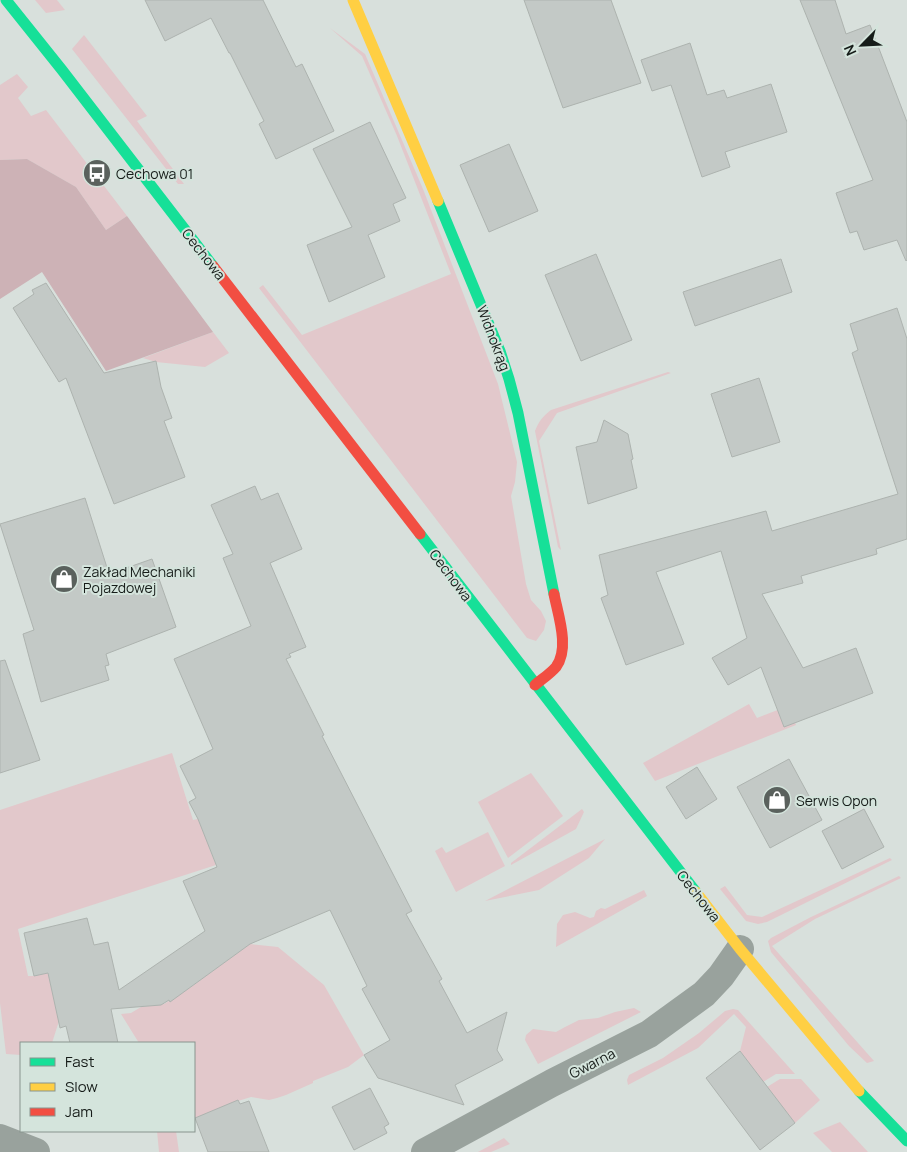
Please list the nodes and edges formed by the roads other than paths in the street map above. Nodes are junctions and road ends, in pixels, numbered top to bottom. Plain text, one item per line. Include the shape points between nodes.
1 (6, 0) edge
2 (353, 0) edge
3 (535, 684) junction
4 (740, 949) junction
5 (0, 1138) edge
6 (907, 1141) edge
7 (36, 1152) edge
8 (425, 1152) edge

1 - 3 street, Cechowa
2 - 3 street, Widnokrąg via 509,379 563,638 563,653 557,666
3 - 4 street, Cechowa
4 - 6 street, Cechowa via 864,1097
4 - 8 street, Gwarna via 704,994 649,1034
5 - 7 street

